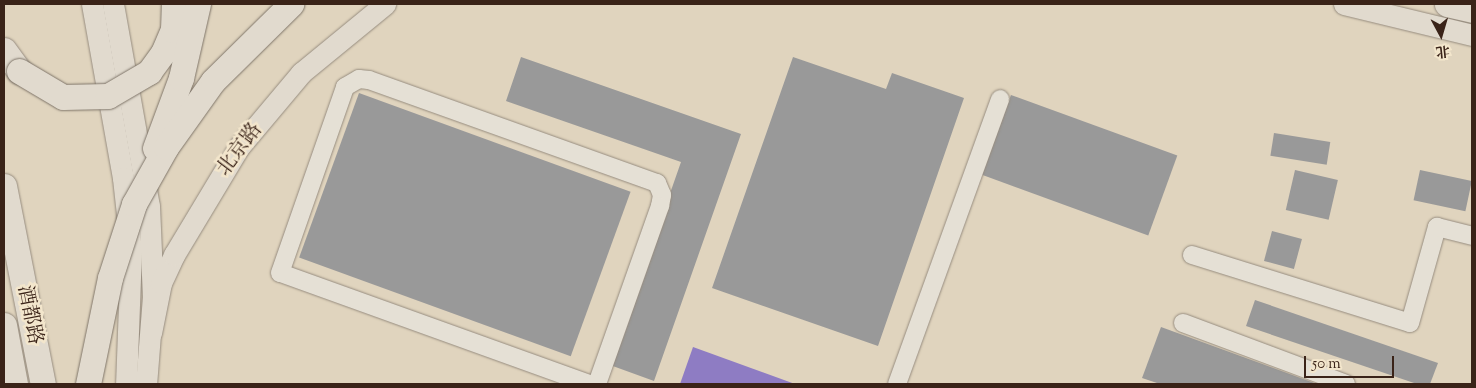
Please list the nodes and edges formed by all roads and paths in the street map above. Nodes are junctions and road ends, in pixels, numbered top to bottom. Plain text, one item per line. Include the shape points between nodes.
1 (92, 4) edge
2 (113, 4) edge
3 (174, 4) edge
4 (198, 4) edge
5 (291, 4) edge
6 (384, 4) edge
7 (1344, 4) edge
8 (1447, 4) edge
9 (1472, 10) edge
10 (1472, 35) edge
11 (4, 50) edge
12 (1000, 99) dead end
13 (4, 186) edge
14 (134, 204) junction
15 (1472, 236) edge
16 (1192, 255) dead end
17 (1183, 323) dead end
18 (4, 326) edge
19 (151, 333) junction
20 (15, 384) edge
21 (42, 384) edge
22 (88, 384) edge
23 (126, 384) edge
24 (146, 384) edge
25 (589, 384) edge
26 (597, 384) edge
27 (897, 384) edge
28 (1346, 384) edge

1 - 23 main road via 123,178 131,250
2 - 19 main road via 149,206
3 - 11 highway, bridge via 173,30 163,53 149,72 108,96 63,97 19,70
4 - 14 highway, bridge via 181,78
5 - 14 highway, bridge via 213,81 166,147
6 - 19 main road, 北京路 via 301,73 238,147 160,284
7 - 10 main road
8 - 9 highway
12 - 27 street
13 - 21 highway, 酒都路
14 - 22 highway, bridge via 102,310
15 - 16 street via 1437,227 1410,322
17 - 28 street
18 - 20 highway, 酒都路
19 - 24 main road
25 - 26 street via 280,273 345,87 351,82 369,80 656,183 662,195 660,206

